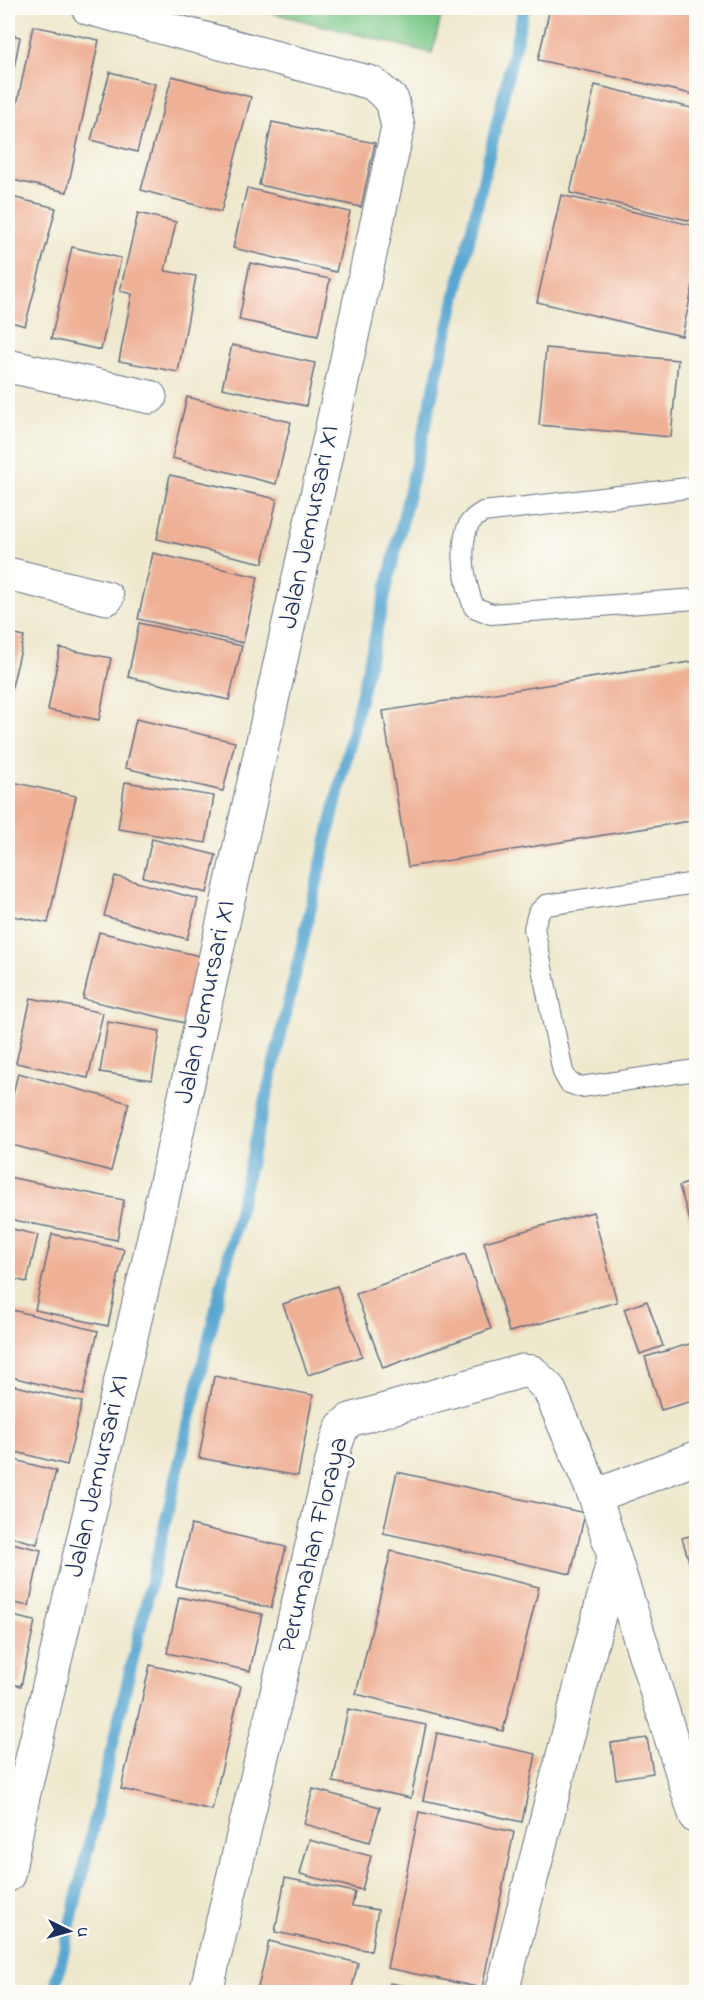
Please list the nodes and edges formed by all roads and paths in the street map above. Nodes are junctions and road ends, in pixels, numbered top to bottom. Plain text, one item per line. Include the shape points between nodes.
1 (88, 8) edge
2 (8, 366) edge
3 (150, 397) dead end
4 (696, 487) edge
5 (8, 574) edge
6 (107, 598) dead end
7 (696, 599) edge
8 (696, 883) edge
9 (696, 1070) edge
10 (696, 1458) edge
11 (594, 1496) junction
12 (614, 1557) junction
13 (15, 1796) edge
14 (696, 1817) edge
15 (8, 1875) edge
16 (206, 1992) edge
17 (502, 1992) edge

1 - 13 street, Jalan Jemursari XI via 372,83 392,100 398,127 148,1264
2 - 3 street
4 - 7 lane via 483,512 471,521 464,537 467,589 474,607 490,614
5 - 6 street
8 - 9 lane via 546,905 538,913 534,928 563,1072 569,1083 581,1087
10 - 11 street
11 - 12 street, Perumahan Floraya
11 - 16 street, Perumahan Floraya via 549,1389 532,1372 508,1375 357,1418 342,1427
12 - 14 street, Perumahan Floraya
12 - 17 street
13 - 15 street, Jalan Jemursari XI

